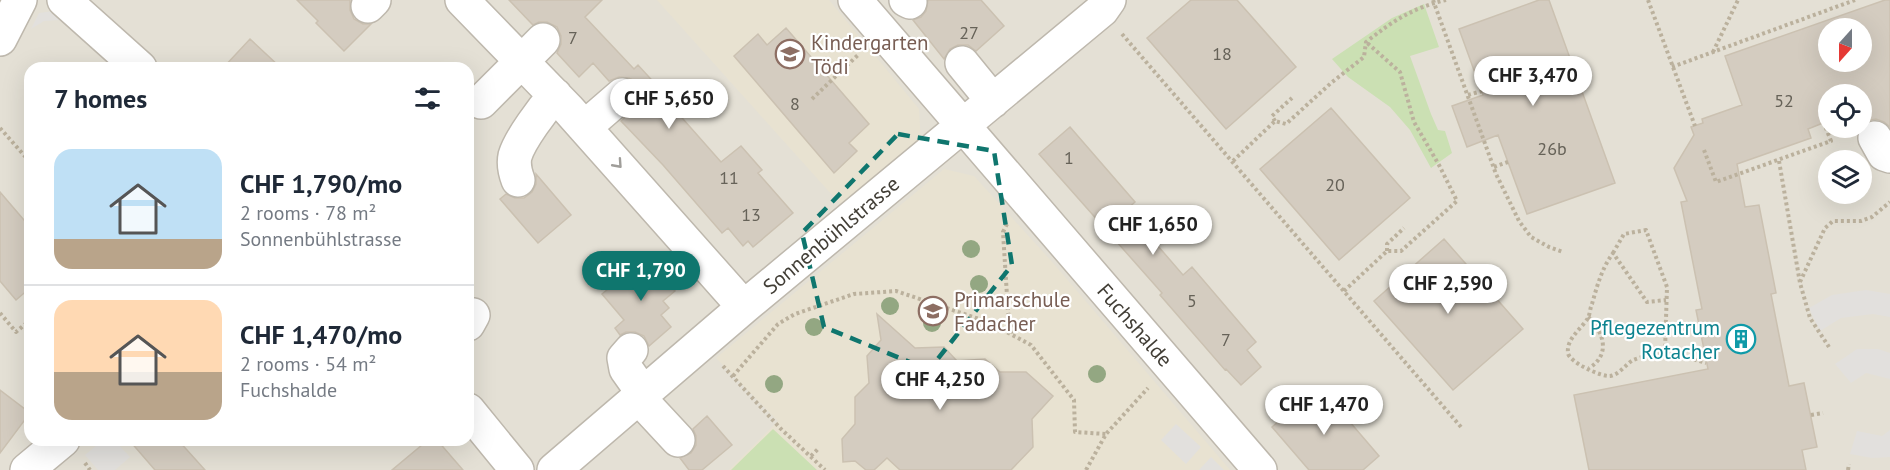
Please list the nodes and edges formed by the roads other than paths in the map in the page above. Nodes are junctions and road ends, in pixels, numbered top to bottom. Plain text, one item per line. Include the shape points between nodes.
1 (20, 0) edge
2 (462, 0) edge
3 (863, 3) edge
4 (76, 4) edge
5 (1105, 5) edge
6 (0, 39) edge
7 (532, 51) junction
8 (134, 62) edge
9 (962, 63) dead end
10 (555, 95) junction
11 (622, 95) dead end
12 (993, 101) junction
13 (481, 102) dead end
14 (963, 126) junction
15 (585, 127) junction
16 (518, 180) dead end
17 (744, 307) junction
18 (631, 350) dead end
19 (641, 395) junction
20 (474, 417) edge
21 (678, 440) dead end
22 (56, 446) edge
23 (569, 465) edge
24 (27, 470) edge
25 (517, 470) edge
26 (1260, 470) edge

1 - 6 street
2 - 7 street
3 - 14 street, Fuchshalde
4 - 8 street
5 - 12 street, Sonnenbühlstrasse
7 - 10 street
7 - 13 street
9 - 12 street
10 - 15 street
10 - 16 street via 539,114 516,156
11 - 15 street
12 - 14 street, Sonnenbühlstrasse
14 - 17 street, Sonnenbühlstrasse
14 - 26 street, Fuchshalde
15 -> 17 street
17 - 19 street, Sonnenbühlstrasse
18 - 19 street via 624,358 626,369
19 - 21 street
19 - 23 street, Sonnenbühlstrasse
20 - 25 street
22 - 24 street

